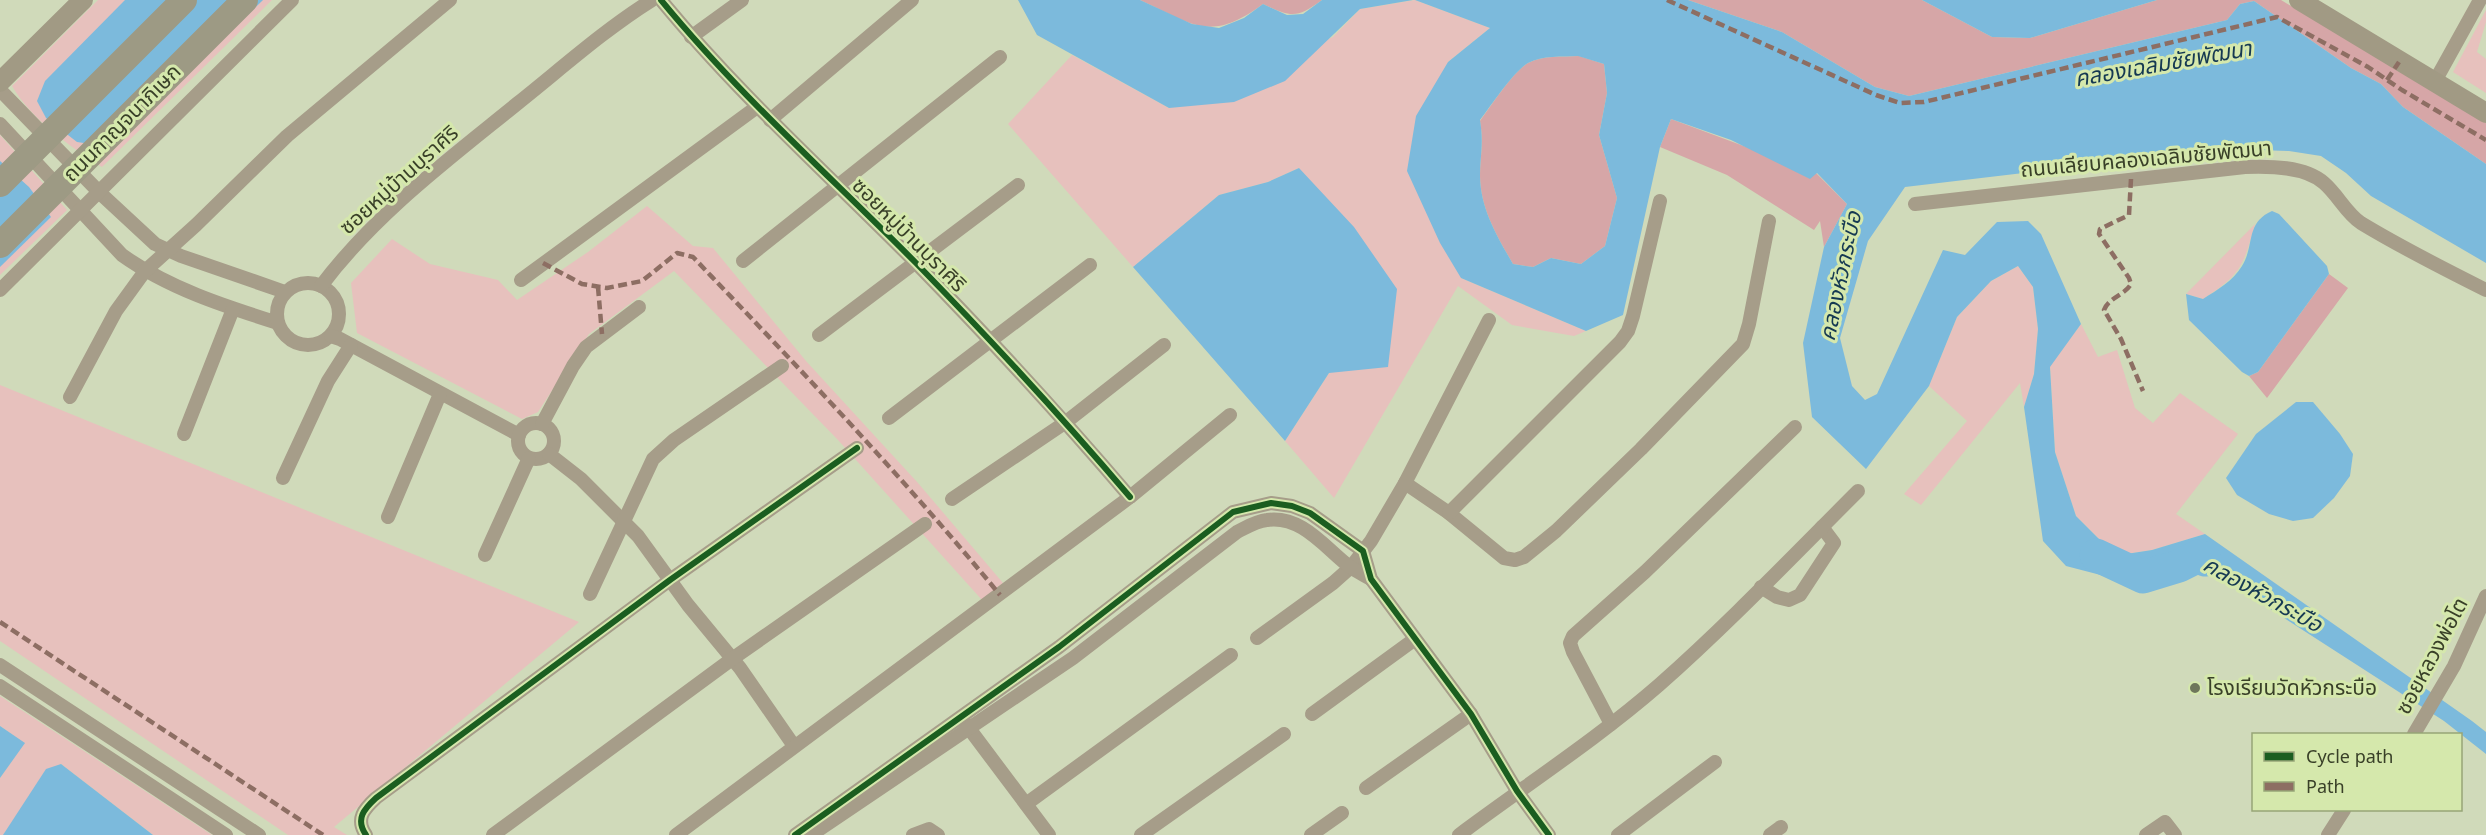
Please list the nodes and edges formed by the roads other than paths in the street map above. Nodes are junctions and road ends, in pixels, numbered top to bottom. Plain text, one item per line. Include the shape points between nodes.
1 (83, 0) edge
2 (184, 0) edge
3 (245, 0) edge
4 (292, 0) edge
5 (450, 0) edge
6 (652, 0) edge
7 (661, 0) edge
8 (741, 0) edge
9 (912, 0) edge
10 (2299, 0) edge
11 (2480, 0) edge
12 (691, 37) junction
13 (1000, 57) dead end
14 (0, 82) edge
15 (2434, 83) junction
16 (0, 90) edge
17 (757, 107) junction
18 (2486, 113) edge
19 (770, 120) junction
20 (0, 124) edge
21 (0, 184) edge
22 (1018, 185) dead end
23 (837, 186) junction
24 (100, 193) junction
25 (1660, 201) dead end
26 (1915, 204) dead end
27 (82, 210) junction
28 (1769, 221) dead end
29 (0, 245) edge
30 (168, 252) junction
31 (743, 261) dead end
32 (915, 263) junction
33 (1090, 265) dead end
34 (145, 271) junction
35 (521, 280) dead end
36 (321, 286) junction
37 (0, 290) edge
38 (2486, 290) edge
39 (285, 292) junction
40 (639, 307) dead end
41 (233, 309) junction
42 (1489, 320) dead end
43 (278, 323) junction
44 (819, 335) dead end
45 (331, 336) junction
46 (991, 341) junction
47 (351, 345) junction
48 (1164, 345) dead end
49 (782, 366) dead end
50 (440, 394) junction
51 (70, 397) dead end
52 (1230, 415) dead end
53 (889, 418) dead end
54 (1066, 422) junction
55 (542, 424) junction
56 (1795, 428) dead end
57 (184, 434) dead end
58 (519, 435) junction
59 (856, 448) dead end
60 (549, 454) junction
61 (529, 458) junction
62 (283, 478) dead end
63 (1405, 483) junction
64 (1858, 490) dead end
65 (1130, 497) junction
66 (952, 499) dead end
67 (1449, 513) junction
68 (387, 517) dead end
69 (1227, 517) junction
70 (623, 521) junction
71 (925, 524) dead end
72 (1822, 527) junction
73 (1237, 532) junction
74 (1363, 551) junction
75 (485, 555) dead end
76 (1351, 567) junction
77 (1371, 579) junction
78 (670, 580) junction
79 (1761, 587) junction
80 (1130, 592) junction
81 (590, 594) dead end
82 (2486, 596) edge
83 (1141, 606) junction
84 (1257, 638) dead end
85 (1415, 639) junction
86 (1231, 655) dead end
87 (732, 659) junction
88 (0, 665) edge
89 (0, 686) edge
90 (1312, 714) dead end
91 (1471, 714) junction
92 (961, 716) junction
93 (1611, 724) junction
94 (970, 729) junction
95 (2415, 733) edge
96 (1284, 734) dead end
97 (794, 746) junction
98 (147, 762) junction
99 (1715, 762) dead end
100 (138, 778) junction
101 (1366, 788) dead end
102 (1517, 791) junction
103 (1026, 804) junction
104 (2343, 811) edge
105 (1342, 813) dead end
106 (226, 835) edge
107 (259, 835) edge
108 (366, 835) edge
109 (493, 835) edge
110 (676, 835) edge
111 (795, 835) edge
112 (811, 835) edge
113 (913, 835) edge
114 (938, 835) edge
115 (1049, 835) edge
116 (1140, 835) edge
117 (1311, 835) edge
118 (1459, 835) edge
119 (1549, 835) edge
120 (1618, 835) edge
121 (2146, 835) edge
122 (2175, 835) edge
123 (2328, 835) edge

1 - 14 street
2 - 21 highway, ถนนกาญจนาภิเษก, bridge
3 - 29 highway, ถนนกาญจนาภิเษก, bridge
4 - 24 street
5 - 30 street via 287,136
6 - 36 street, ซอยหมู่บ้านบุราศิริ via 605,32 415,187
7 - 12 street, ซอยหมู่บ้านบุราศิริ
8 - 12 street
9 - 19 street
10 - 15 street
11 - 15 street
12 - 17 street, ซอยหมู่บ้านบุราศิริ
13 - 23 street
15 - 18 street
16 - 24 street
17 - 19 street, ซอยหมู่บ้านบุราศิริ
17 - 35 street
19 - 23 street, ซอยหมู่บ้านบุราศิริ
20 - 27 street
22 - 32 street
23 - 31 street
23 - 32 street, ซอยหมู่บ้านบุราศิริ
24 - 27 street
24 - 30 street
25 - 67 street via 1628,331
26 - 38 street, ถนนเลียบคลองเฉลิมชัยพัฒนา via 2246,167 2293,168 2323,182 2357,220
27 - 34 street via 122,255
27 - 37 street
28 - 67 street via 1743,344 1556,531 1524,557 1503,558
30 - 34 street
30 - 39 street
32 - 44 street
32 - 46 street, ซอยหมู่บ้านบุราศิริ
33 - 46 street
34 - 41 street
34 - 51 street via 116,311
36 - 39 street via 305,283
36 - 45 street via 339,305 340,316
39 - 43 street via 276,312
40 - 55 street via 586,347
41 - 43 street
41 - 57 street
42 - 63 street
43 - 45 street via 290,341 300,345 312,346
45 - 47 street
46 - 53 street
46 - 54 street, ซอยหมู่บ้านบุราศิริ
47 - 50 street
47 - 62 street via 327,381
48 - 54 street
49 - 70 street via 674,440 653,459
50 - 58 street
50 - 68 street
52 - 65 street
54 - 65 street, ซอยหมู่บ้านบุราศิริ
54 - 66 street
55 - 58 street via 528,425
55 - 60 street via 554,441
56 - 93 street via 1573,636 1573,652
58 - 61 street via 519,448
59 - 78 street
60 - 61 street
60 - 70 street
61 - 75 street
63 - 67 street
63 - 74 street
64 - 72 street
65 - 97 street
69 - 73 street
69 - 74 street via 1244,508 1270,503 1292,506 1321,519
69 - 80 street
70 - 78 street
70 - 81 street
71 - 87 street
72 - 79 street
72 - 79 street via 1834,543 1800,595 1789,600
73 - 76 street via 1266,520 1291,522 1316,536
73 - 83 street
74 - 76 street
74 - 77 street
76 - 77 street
76 - 84 street
77 - 85 street
78 - 87 street
78 - 108 street via 376,798 361,818
79 - 93 street
80 - 83 street
80 - 92 street
82 - 95 street, ซอยหลวงพ่อโต via 2439,696
83 - 94 street
85 - 90 street
85 - 91 street
86 - 103 street
87 - 97 street
87 - 109 street
88 - 98 street
89 - 100 street
91 - 101 street
91 - 102 street
92 - 94 street
92 - 111 street
93 - 102 street
94 - 103 street
94 - 112 street
96 - 116 street
97 - 110 street
98 - 100 street
98 - 107 street
99 - 120 street
100 - 106 street
102 - 118 street
102 - 119 street
103 - 115 street
104 - 123 street
105 - 117 street
113 - 114 street via 929,829
121 - 122 street via 2165,822

